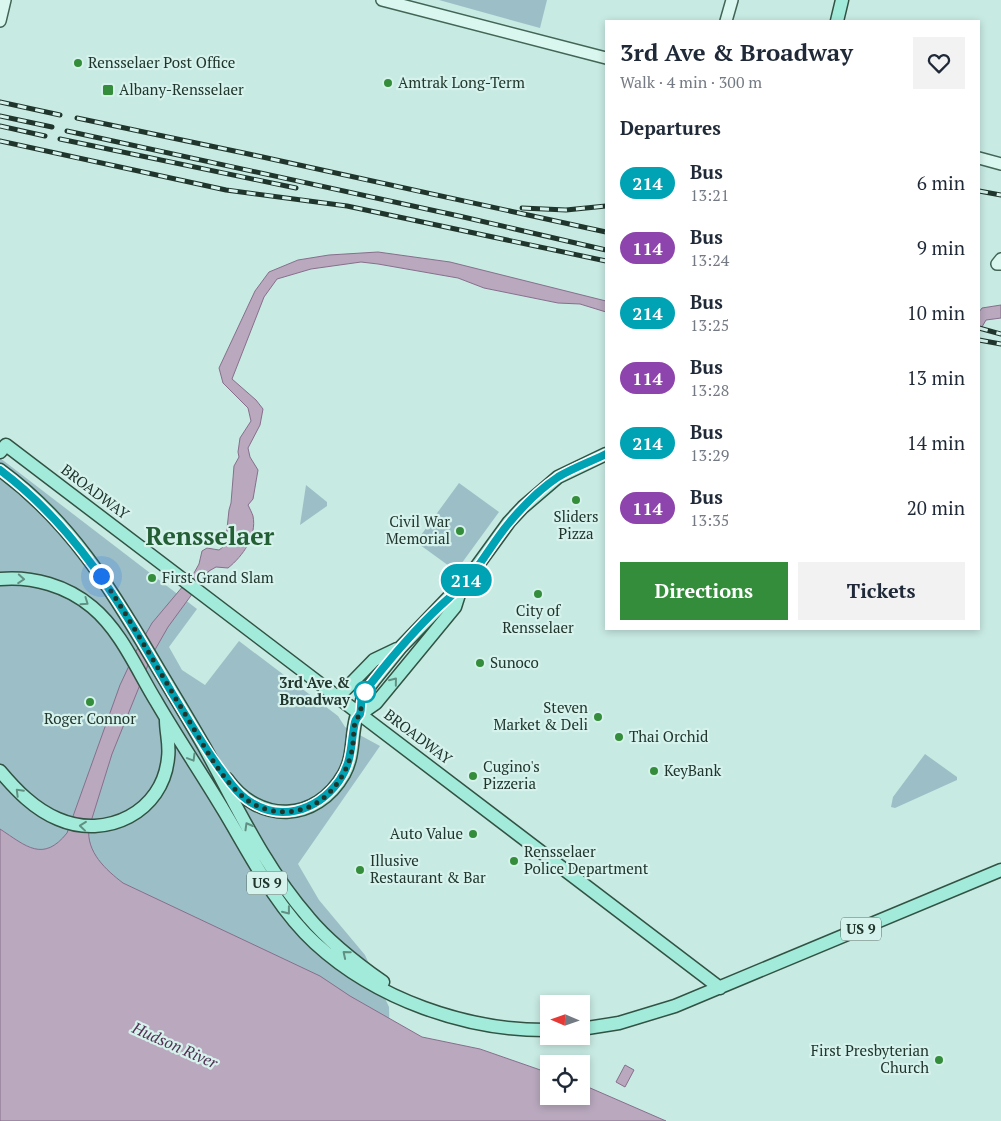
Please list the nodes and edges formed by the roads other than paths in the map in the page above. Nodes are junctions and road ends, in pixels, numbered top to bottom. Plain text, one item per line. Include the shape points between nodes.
1 (5, 0) edge
2 (382, 0) edge
3 (732, 0) edge
4 (842, 0) edge
5 (726, 20) edge
6 (837, 20) edge
7 (0, 21) edge
8 (605, 58) edge
9 (980, 158) edge
10 (1001, 164) edge
11 (2, 446) edge
12 (605, 454) edge
13 (0, 470) edge
14 (0, 579) edge
15 (461, 588) junction
16 (401, 647) junction
17 (337, 698) junction
18 (360, 714) junction
19 (165, 718) junction
20 (205, 748) junction
21 (0, 771) edge
22 (1001, 870) edge
23 (720, 988) junction
24 (414, 1003) junction
25 (590, 1028) edge
26 (540, 1030) edge

1 - 7 street
2 - 8 street
3 - 5 street
4 - 6 main road
9 - 10 street
11 - 17 main road, BROADWAY
12 - 15 main road via 558,477 535,495 509,522
13 - 20 main road, US 9 via 53,517 90,560 122,606
14 -> 19 main road, US 9 via 50,584 68,591 92,607 116,633
15 - 16 main road
18 -> 15 main road via 376,703 456,607
16 - 17 main road via 374,660
16 - 18 main road via 363,695
17 - 18 main road, BROADWAY
18 - 20 main road via 343,775 326,796 300,810 273,811 246,799 233,788
18 - 23 main road, BROADWAY
19 -> 21 main road via 169,756 162,783 148,804 128,818 104,826 69,823 41,810
19 -> 24 main road, US 9 via 268,884 297,924 328,954 358,976
24 -> 20 main road, US 9 via 364,969 308,917 265,856
22 - 23 main road, US 9
23 - 25 main road, US 9 via 637,1018
24 - 26 main road, US 9 via 484,1025

